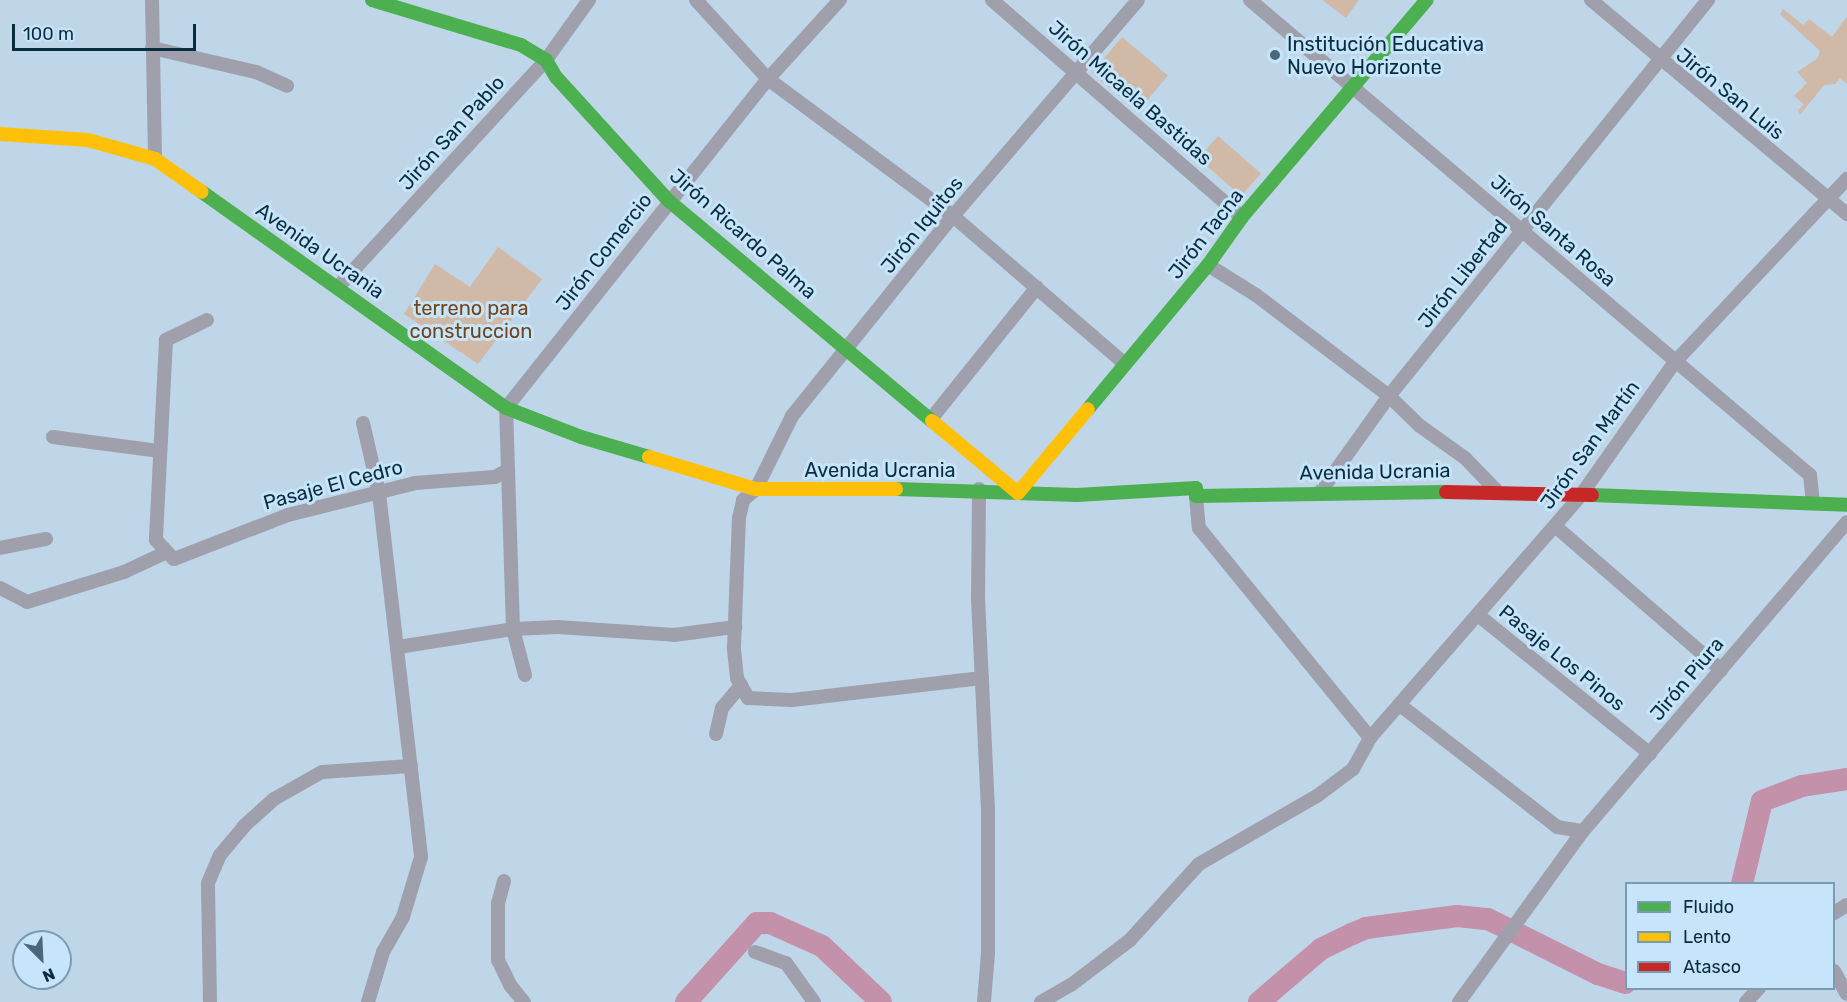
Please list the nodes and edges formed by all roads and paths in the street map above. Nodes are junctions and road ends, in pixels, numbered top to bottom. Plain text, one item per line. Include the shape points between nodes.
1 (152, 0) edge
2 (372, 0) edge
3 (589, 0) edge
4 (696, 0) edge
5 (840, 0) edge
6 (992, 0) edge
7 (1138, 0) edge
8 (1250, 0) edge
9 (1427, 0) edge
10 (1591, 0) edge
11 (1708, 0) edge
12 (152, 48) junction
13 (1658, 59) junction
14 (546, 60) junction
15 (1075, 71) junction
16 (768, 79) junction
17 (287, 86) dead end
18 (1352, 86) junction
19 (0, 134) edge
20 (154, 159) junction
21 (1847, 179) edge
22 (1829, 200) junction
23 (669, 201) junction
24 (1847, 214) edge
25 (953, 216) junction
26 (1242, 217) junction
27 (1523, 230) junction
28 (1208, 265) junction
29 (338, 287) junction
30 (1037, 287) junction
31 (207, 320) dead end
32 (848, 349) junction
33 (1124, 363) junction
34 (1674, 363) junction
35 (1389, 396) junction
36 (506, 408) junction
37 (931, 419) junction
38 (363, 423) dead end
39 (53, 437) dead end
40 (160, 452) junction
41 (508, 470) junction
42 (756, 489) junction
43 (979, 489) junction
44 (1321, 491) junction
45 (1497, 491) junction
46 (379, 493) junction
47 (1018, 493) junction
48 (1581, 495) junction
49 (1196, 496) junction
50 (1813, 503) junction
51 (1847, 505) edge
52 (1847, 522) edge
53 (1555, 526) junction
54 (46, 539) dead end
55 (0, 548) edge
56 (170, 556) junction
57 (0, 588) edge
58 (1478, 615) junction
59 (735, 627) junction
60 (513, 629) junction
61 (398, 647) junction
62 (1721, 670) junction
63 (525, 675) dead end
64 (982, 678) junction
65 (741, 685) junction
66 (1400, 705) junction
67 (716, 734) dead end
68 (1370, 738) junction
69 (1650, 754) junction
70 (411, 766) junction
71 (1583, 831) junction
72 (504, 881) dead end
73 (755, 952) dead end
74 (1835, 975) edge
75 (1757, 990) edge
76 (1847, 994) edge
77 (1057, 997) edge
78 (1461, 999) edge
79 (210, 1002) edge
80 (368, 1002) edge
81 (524, 1002) edge
82 (814, 1002) edge
83 (984, 1002) edge
84 (1041, 1002) edge
85 (1746, 1002) edge

1 - 12 street
2 - 14 main road, Jirón Ricardo Palma via 521,45
3 - 14 street, Jirón San Pablo
4 - 16 street
5 - 16 street, Jirón Comercio
6 - 15 street, Jirón Micaela Bastidas
7 - 15 street, Jirón Iquitos
8 - 18 street, Jirón Santa Rosa
9 - 18 main road, Jirón Tacna
10 - 13 street, Jirón San Luis
11 - 13 street, Jirón Libertad
12 - 17 street via 256,72
12 - 20 street
13 - 22 street, Jirón San Luis
13 - 27 street, Jirón Libertad
14 - 23 main road, Jirón Ricardo Palma via 556,77
14 - 29 street, Jirón San Pablo
15 - 25 street, Jirón Iquitos
15 - 26 street, Jirón Micaela Bastidas
16 - 23 street, Jirón Comercio
16 - 25 street
18 - 26 main road, Jirón Tacna
18 - 27 street, Jirón Santa Rosa
19 - 20 main road, Avenida Ucrania via 88,140
20 - 29 main road, Avenida Ucrania
21 - 22 street, Jirón San Martín
22 - 24 street, Jirón San Luis
22 - 34 street, Jirón San Martín
23 - 32 main road, Jirón Ricardo Palma
23 - 36 street, Jirón Comercio
25 - 30 street
25 - 32 street, Jirón Iquitos
26 - 28 main road, Jirón Tacna
27 - 34 street, Jirón Santa Rosa
27 - 35 street, Jirón Libertad
28 - 33 main road, Jirón Tacna
28 - 35 street via 1256,295
29 - 36 main road, Avenida Ucrania
30 - 33 street
30 - 37 street
31 - 40 street via 166,340
32 - 37 main road, Jirón Ricardo Palma
32 - 42 street, Jirón Iquitos via 792,416
33 - 47 main road, Jirón Tacna
34 - 48 street, Jirón San Martín
34 - 50 street, Jirón Santa Rosa via 1810,476
35 - 44 street, Jirón Libertad
35 - 45 street via 1420,426 1465,458
36 - 41 street
36 - 42 main road, Avenida Ucrania via 581,437
37 - 47 main road, Jirón Ricardo Palma
38 - 46 street
39 - 40 street
40 - 56 street via 156,540
41 - 46 street, Pasaje El Cedro via 495,477 415,483
41 - 60 street
42 - 43 main road, Avenida Ucrania
42 - 59 street, Jirón Iquitos via 743,500 739,518
43 - 47 main road, Avenida Ucrania
43 - 64 street
44 - 45 main road, Avenida Ucrania
44 - 49 main road, Avenida Ucrania
45 - 48 main road, Avenida Ucrania
46 - 56 street, Pasaje El Cedro via 288,514
46 - 61 street
47 - 49 main road, Avenida Ucrania via 1077,495 1196,488
48 - 50 main road, Avenida Ucrania
48 - 53 street, Jirón San Martín
49 - 68 street via 1199,528
50 - 51 main road, Avenida Ucrania
52 - 62 street, Jirón Piura
53 - 58 street, Jirón San Martín
53 - 62 street
54 - 55 street
56 - 57 street, Pasaje El Cedro via 27,602
58 - 66 street, Jirón San Martín
58 - 69 street, Pasaje Los Pinos
59 - 60 street via 674,635 558,627
59 - 65 street, Jirón Iquitos
60 - 61 street
60 - 63 street
61 - 70 street
62 - 69 street, Jirón Piura
64 - 65 street via 792,700 748,698
64 - 83 street via 988,812
65 - 67 street via 722,708
66 - 68 street, Jirón San Martín
66 - 71 street via 1557,826
68 - 77 street, Jirón San Martín via 1353,769 1317,796 1198,864 1130,939
69 - 71 street, Jirón Piura
70 - 79 street via 322,772 281,794 244,826 220,855 208,883
70 - 80 street via 421,857 403,917 383,952
71 - 78 street, Jirón Piura
72 - 81 street via 498,903 498,960
73 - 82 street via 786,963
74 - 76 street
75 - 85 street
77 - 84 street, Jirón San Martín

